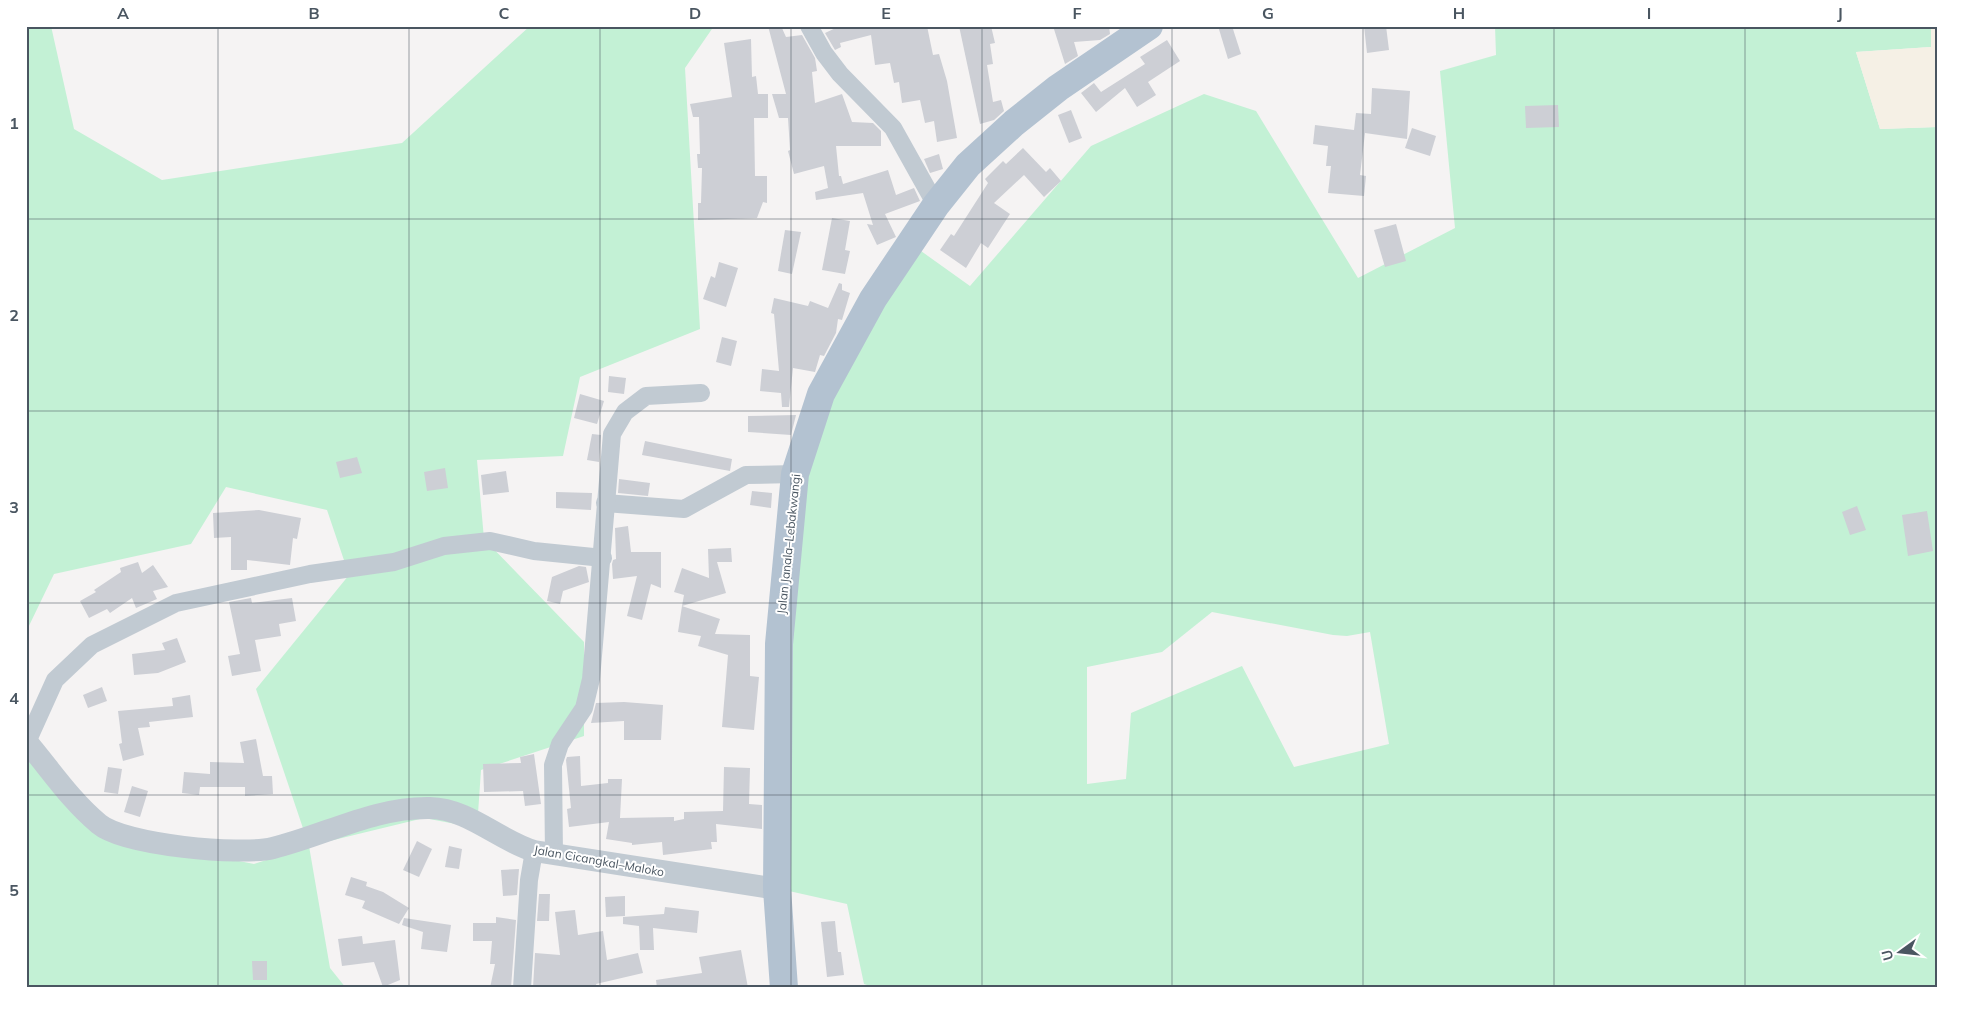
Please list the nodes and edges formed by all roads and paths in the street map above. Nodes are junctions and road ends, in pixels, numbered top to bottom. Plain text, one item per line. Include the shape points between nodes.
1 (809, 26) edge
2 (1149, 26) edge
3 (936, 205) junction
4 (702, 394) dead end
5 (795, 474) junction
6 (605, 504) junction
7 (602, 558) junction
8 (26, 742) edge
9 (544, 853) junction
10 (778, 889) junction
11 (522, 988) edge
12 (784, 988) edge

1 - 3 street via 840,74 893,128
2 - 3 main road, Jalan Janala–Lebakwangi via 1058,88 1014,123 968,165
3 - 5 main road, Jalan Janala–Lebakwangi via 873,299 821,394
4 - 6 street via 646,396 625,412 612,434
5 - 6 street via 746,476 684,508
5 - 10 main road, Jalan Janala–Lebakwangi via 779,644
6 - 7 street
7 - 8 street via 534,551 490,541 444,546 394,562 310,574 176,603 92,644 55,680
7 - 9 street via 591,680 584,708 560,744 553,765
8 - 9 street, Jalan Cicangkal–Maloko via 64,790 100,826 145,842 220,850 271,848 385,812 431,808 466,816 516,845
9 - 10 street, Jalan Cicangkal–Maloko
9 - 11 street via 529,880
10 - 12 main road, Jalan Janala–Lebakwangi

